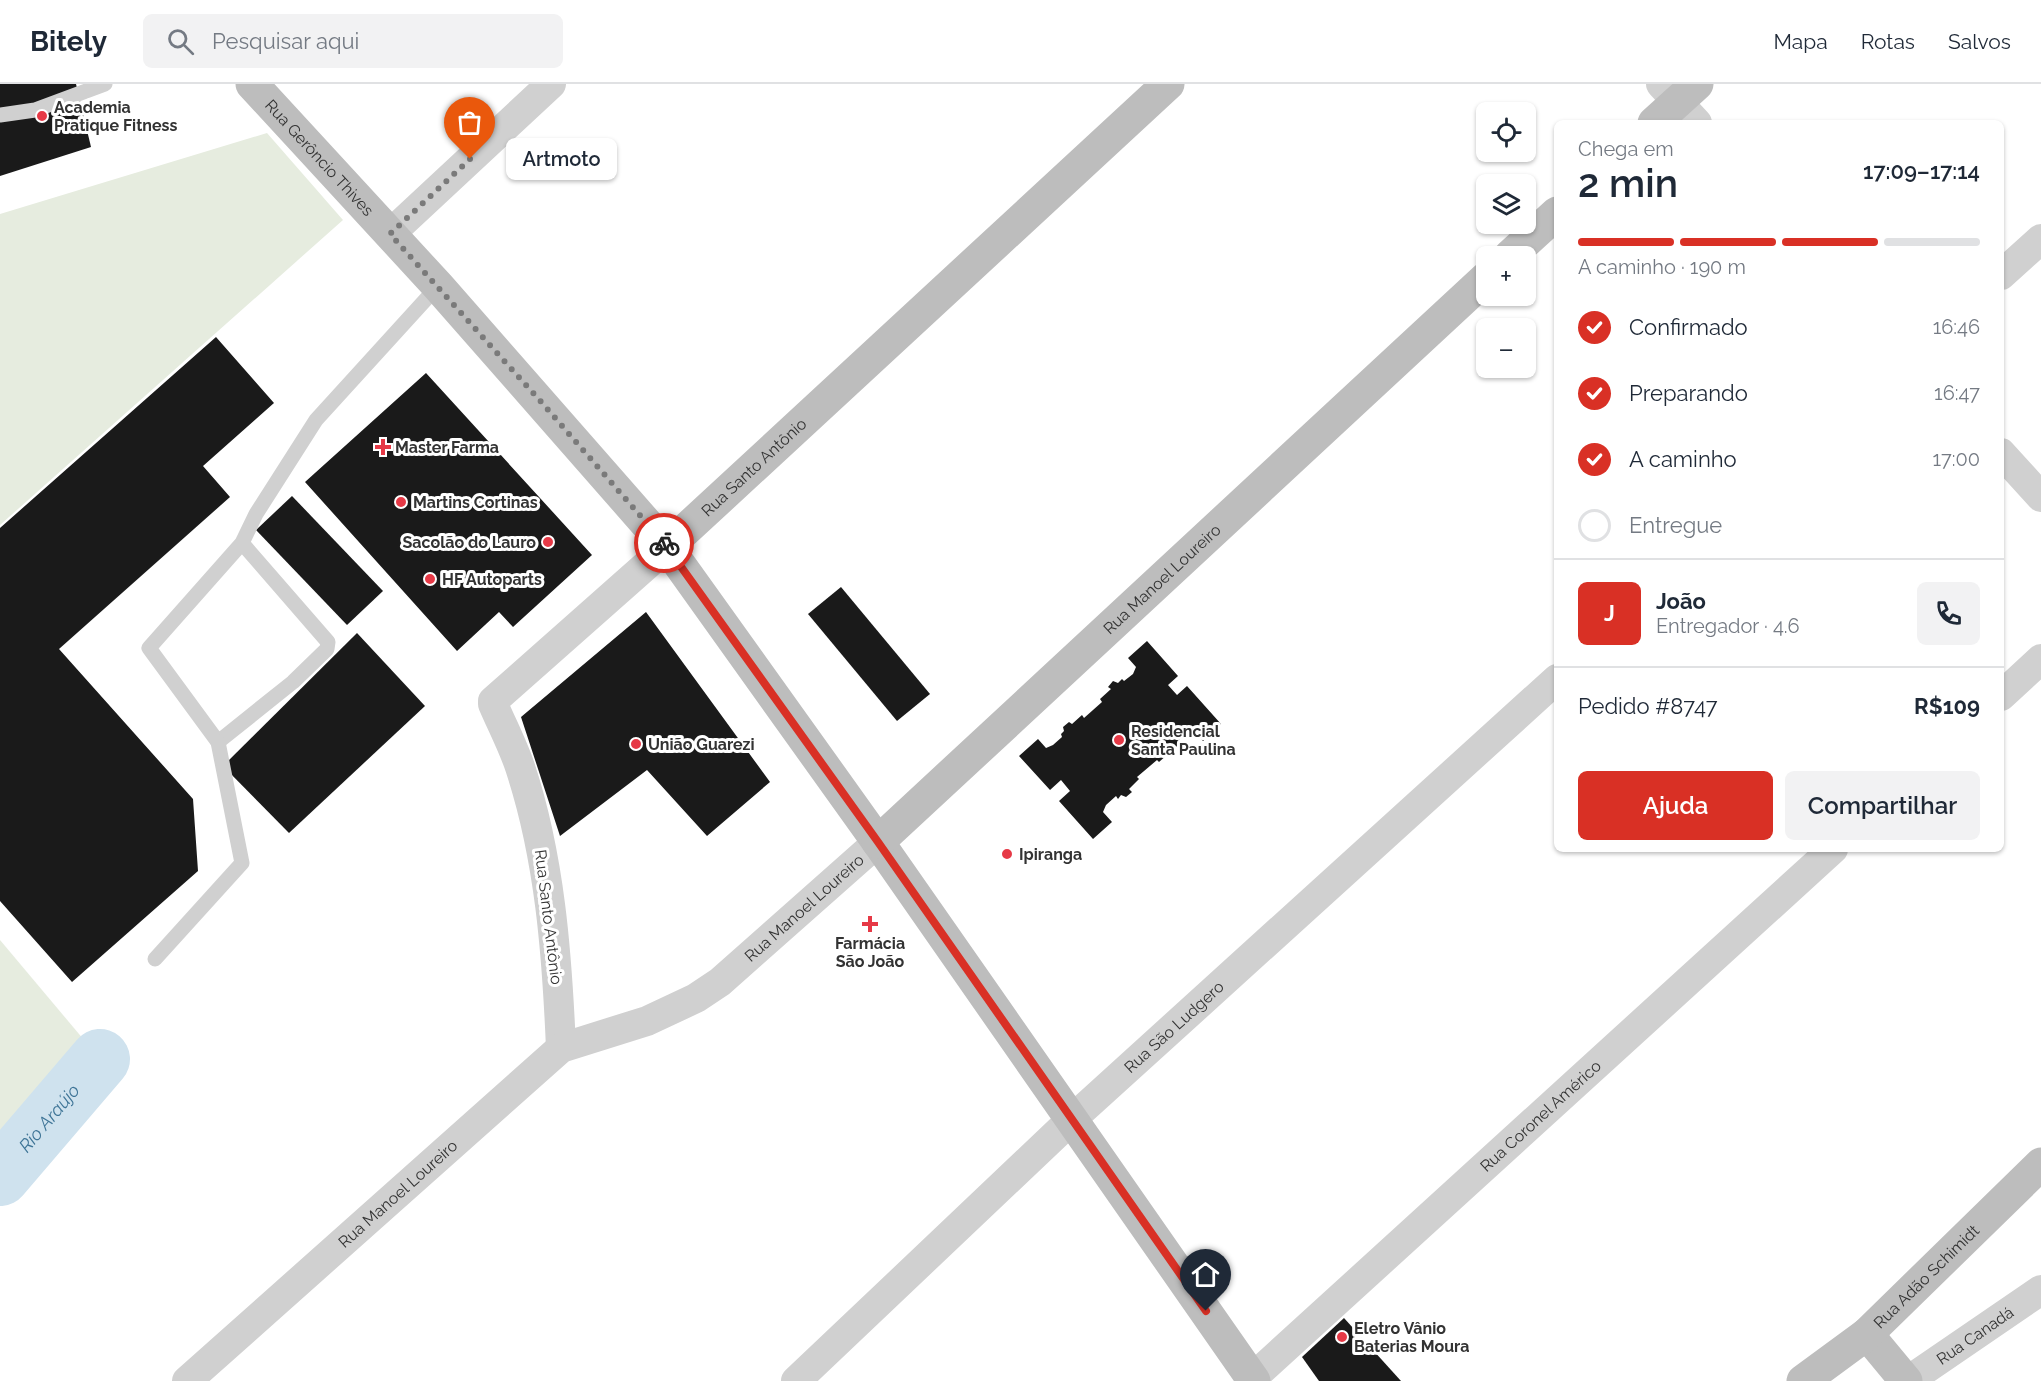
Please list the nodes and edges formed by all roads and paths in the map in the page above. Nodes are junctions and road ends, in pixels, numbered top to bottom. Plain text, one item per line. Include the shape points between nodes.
1 (105, 84) edge
2 (252, 84) edge
3 (550, 84) edge
4 (1168, 84) edge
5 (0, 116) edge
6 (1554, 216) edge
7 (390, 234) junction
8 (2041, 239) edge
9 (1521, 246) edge
10 (2004, 272) edge
11 (438, 286) junction
12 (1476, 287) edge
13 (2004, 456) edge
14 (2041, 497) edge
15 (242, 543) junction
16 (667, 547) junction
17 (2041, 659) edge
18 (1554, 682) edge
19 (2004, 693) edge
20 (218, 742) junction
21 (878, 842) junction
22 (1830, 852) edge
23 (155, 959) dead end
24 (561, 1048) junction
25 (1071, 1120) junction
26 (2041, 1164) edge
27 (2041, 1290) edge
28 (1867, 1334) junction
29 (1252, 1380) edge
30 (188, 1381) edge
31 (796, 1381) edge
32 (1803, 1381) edge
33 (1907, 1381) edge

1 - 5 lane via 36,110
2 - 7 street, Rua Gerôncio Thives
3 - 7 street
4 - 16 street, Rua Santo Antônio
6 - 9 street
7 - 11 street, Rua Gerôncio Thives
8 - 10 street
11 - 15 lane via 316,420
11 - 16 street, Rua Gerôncio Thives
12 - 21 street, Rua Manoel Loureiro
13 - 14 street
15 - 20 lane via 149,648
15 - 20 lane via 328,642 327,649 293,682
16 - 21 street, Rua Gerôncio Thives
16 - 24 street, Rua Santo Antônio via 493,701 519,766 543,861 558,971
17 - 19 street
18 - 25 street, Rua São Ludgero
20 - 23 lane via 242,863
21 - 24 street, Rua Manoel Loureiro via 696,999 647,1021
21 - 25 street, Rua Gerôncio Thives
22 - 29 street, Rua Coronel Américo
24 - 30 street, Rua Manoel Loureiro
25 - 29 street, Rua Gerôncio Thives
25 - 31 street, Rua São Ludgero
26 - 28 street, Rua Adão Schimidt
27 - 33 street, Rua Canadá
28 - 32 street, Rua Adão Schimidt
28 - 33 street

